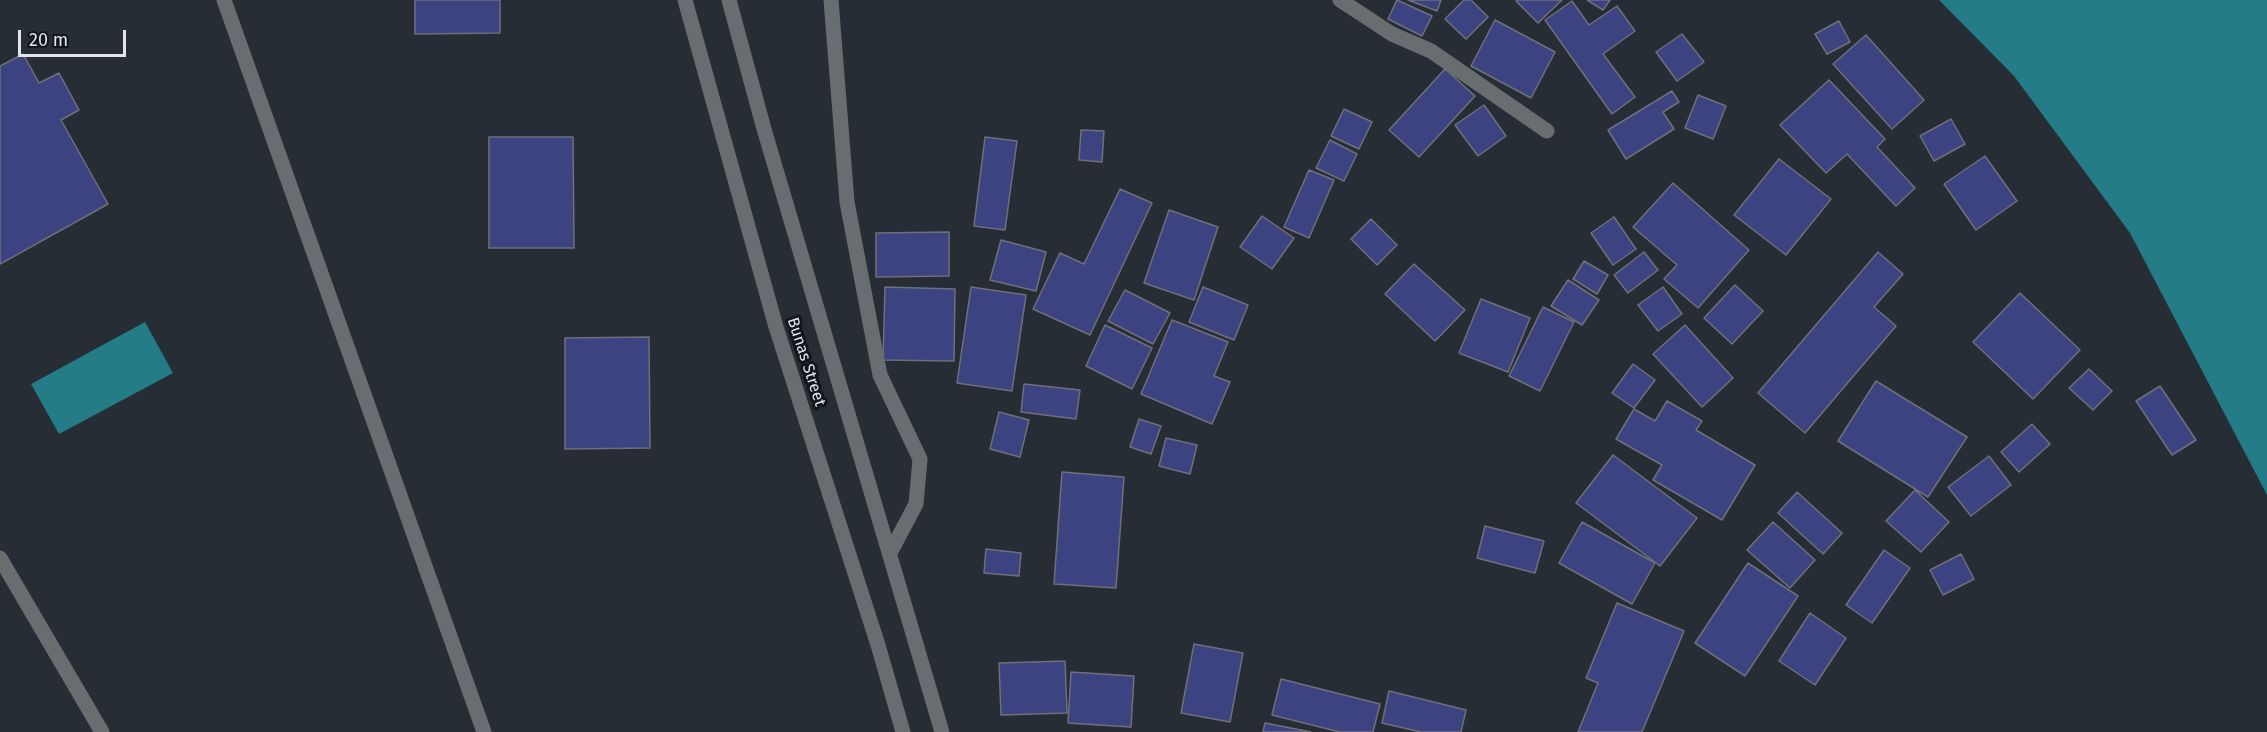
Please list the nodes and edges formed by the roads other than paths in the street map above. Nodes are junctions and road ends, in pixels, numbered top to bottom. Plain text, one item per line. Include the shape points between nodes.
1 (224, 0) edge
2 (685, 0) edge
3 (729, 0) edge
4 (831, 0) edge
5 (1340, 0) edge
6 (1547, 131) dead end
7 (890, 553) junction
8 (0, 558) edge
9 (102, 732) edge
10 (484, 732) edge
11 (903, 732) edge
12 (942, 732) edge

1 - 10 street
2 - 11 street, Bunas Street via 776,327
3 - 7 street, Bunas Street
4 - 7 street via 847,202 880,375 920,459 916,504
5 - 6 street via 1392,33 1431,51
7 - 12 street, Bunas Street
8 - 9 street

